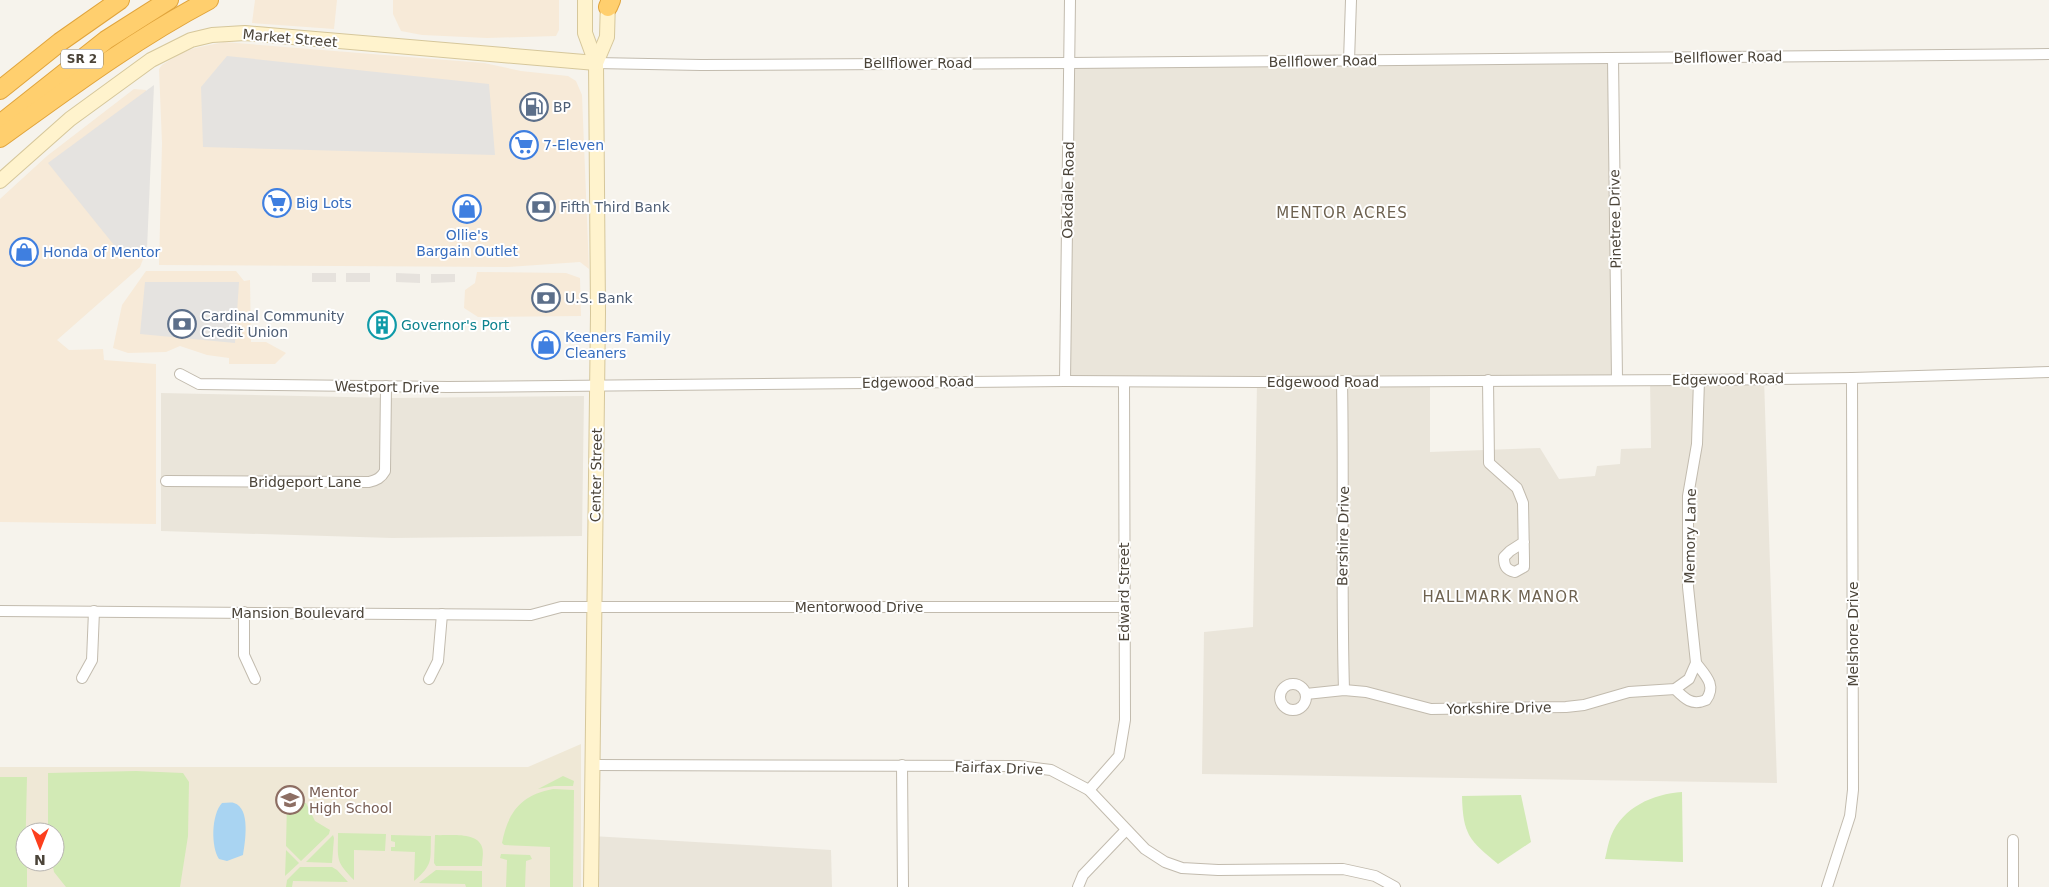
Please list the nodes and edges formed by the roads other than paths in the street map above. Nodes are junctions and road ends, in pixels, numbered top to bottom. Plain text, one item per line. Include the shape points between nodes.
1 (120, 0) edge
2 (169, 0) edge
3 (209, 0) edge
4 (585, 0) edge
5 (1070, 0) edge
6 (1351, 0) edge
7 (609, 2) edge
8 (2049, 54) edge
9 (1613, 58) junction
10 (1349, 60) junction
11 (596, 63) junction
12 (1070, 63) junction
13 (0, 90) edge
14 (0, 124) edge
15 (0, 138) edge
16 (0, 181) edge
17 (2049, 372) edge
18 (180, 374) dead end
19 (1852, 378) junction
20 (1617, 379) junction
21 (1488, 380) junction
22 (1699, 380) junction
23 (1065, 381) junction
24 (1342, 381) junction
25 (1124, 382) junction
26 (386, 386) junction
27 (597, 386) junction
28 (166, 481) dead end
29 (1524, 542) dead end
30 (595, 607) junction
31 (1124, 607) junction
32 (0, 611) edge
33 (94, 611) junction
34 (244, 612) junction
35 (442, 614) junction
36 (1696, 663) junction
37 (82, 678) dead end
38 (255, 679) dead end
39 (428, 679) dead end
40 (1675, 689) junction
41 (1344, 690) junction
42 (1306, 694) dead end
43 (594, 765) junction
44 (902, 765) junction
45 (1088, 790) junction
46 (1126, 830) junction
47 (2013, 840) dead end
48 (591, 887) edge
49 (903, 887) edge
50 (1078, 887) edge
51 (1395, 887) edge
52 (1827, 887) edge
53 (2013, 887) edge

1 - 13 highway, SR 2
2 - 14 highway, SR 2 via 106,40
3 - 15 highway via 96,68
4 - 11 main road, Center Street via 585,33
5 - 12 street, Oakdale Road
6 - 10 street
7 - 11 main road, Center Street via 607,36
8 - 9 street, Bellflower Road
9 - 10 street, Bellflower Road
9 - 20 street, Pinetree Drive
10 - 12 street, Bellflower Road
11 - 12 street, Bellflower Road
11 - 16 main road, Market Street via 245,33 212,35 191,40 150,60 70,119
11 - 27 main road, Center Street
12 - 23 street, Oakdale Road
17 - 19 street, Edgewood Road
18 - 26 street, Westport Drive via 199,384
19 - 22 street, Edgewood Road
19 - 52 street, Melshore Drive via 1854,790 1850,816
20 - 21 street, Edgewood Road
20 - 22 street, Edgewood Road
21 - 24 street, Edgewood Road
21 - 29 street via 1489,463 1517,488 1524,503
22 - 36 street, Memory Lane via 1697,444 1688,496 1688,587
23 - 25 street, Edgewood Road
23 - 27 street, Edgewood Road
24 - 25 street, Edgewood Road
24 - 41 street, Bershire Drive
25 - 31 street, Edward Street
26 - 27 street, Westport Drive
26 - 28 street, Bridgeport Lane via 384,471 376,480
27 - 30 main road, Center Street
30 - 31 street, Mentorwood Drive
30 - 35 street, Mansion Boulevard via 561,608 531,615
30 - 43 main road, Center Street
31 - 45 street, Edward Street via 1124,720 1119,756
32 - 33 street, Mansion Boulevard
33 - 34 street, Mansion Boulevard
33 - 37 street via 92,660
34 - 35 street, Mansion Boulevard
34 - 38 street via 244,655
35 - 39 street via 438,661
36 - 40 street, Memory Lane via 1689,679
36 - 40 street, Memory Lane via 1710,683 1706,700 1700,703 1686,700
40 - 41 street, Yorkshire Drive via 1629,692 1566,707 1431,709 1366,692
41 - 42 street, Yorkshire Drive
43 - 44 street, Fairfax Drive
43 - 48 main road, Center Street
44 - 45 street, Fairfax Drive via 1019,766 1051,770
44 - 49 street
45 - 46 street, Fairfax Drive
46 - 50 street via 1083,875
46 - 51 street, Fairfax Drive via 1158,857 1182,868 1343,869 1374,876
47 - 53 street

